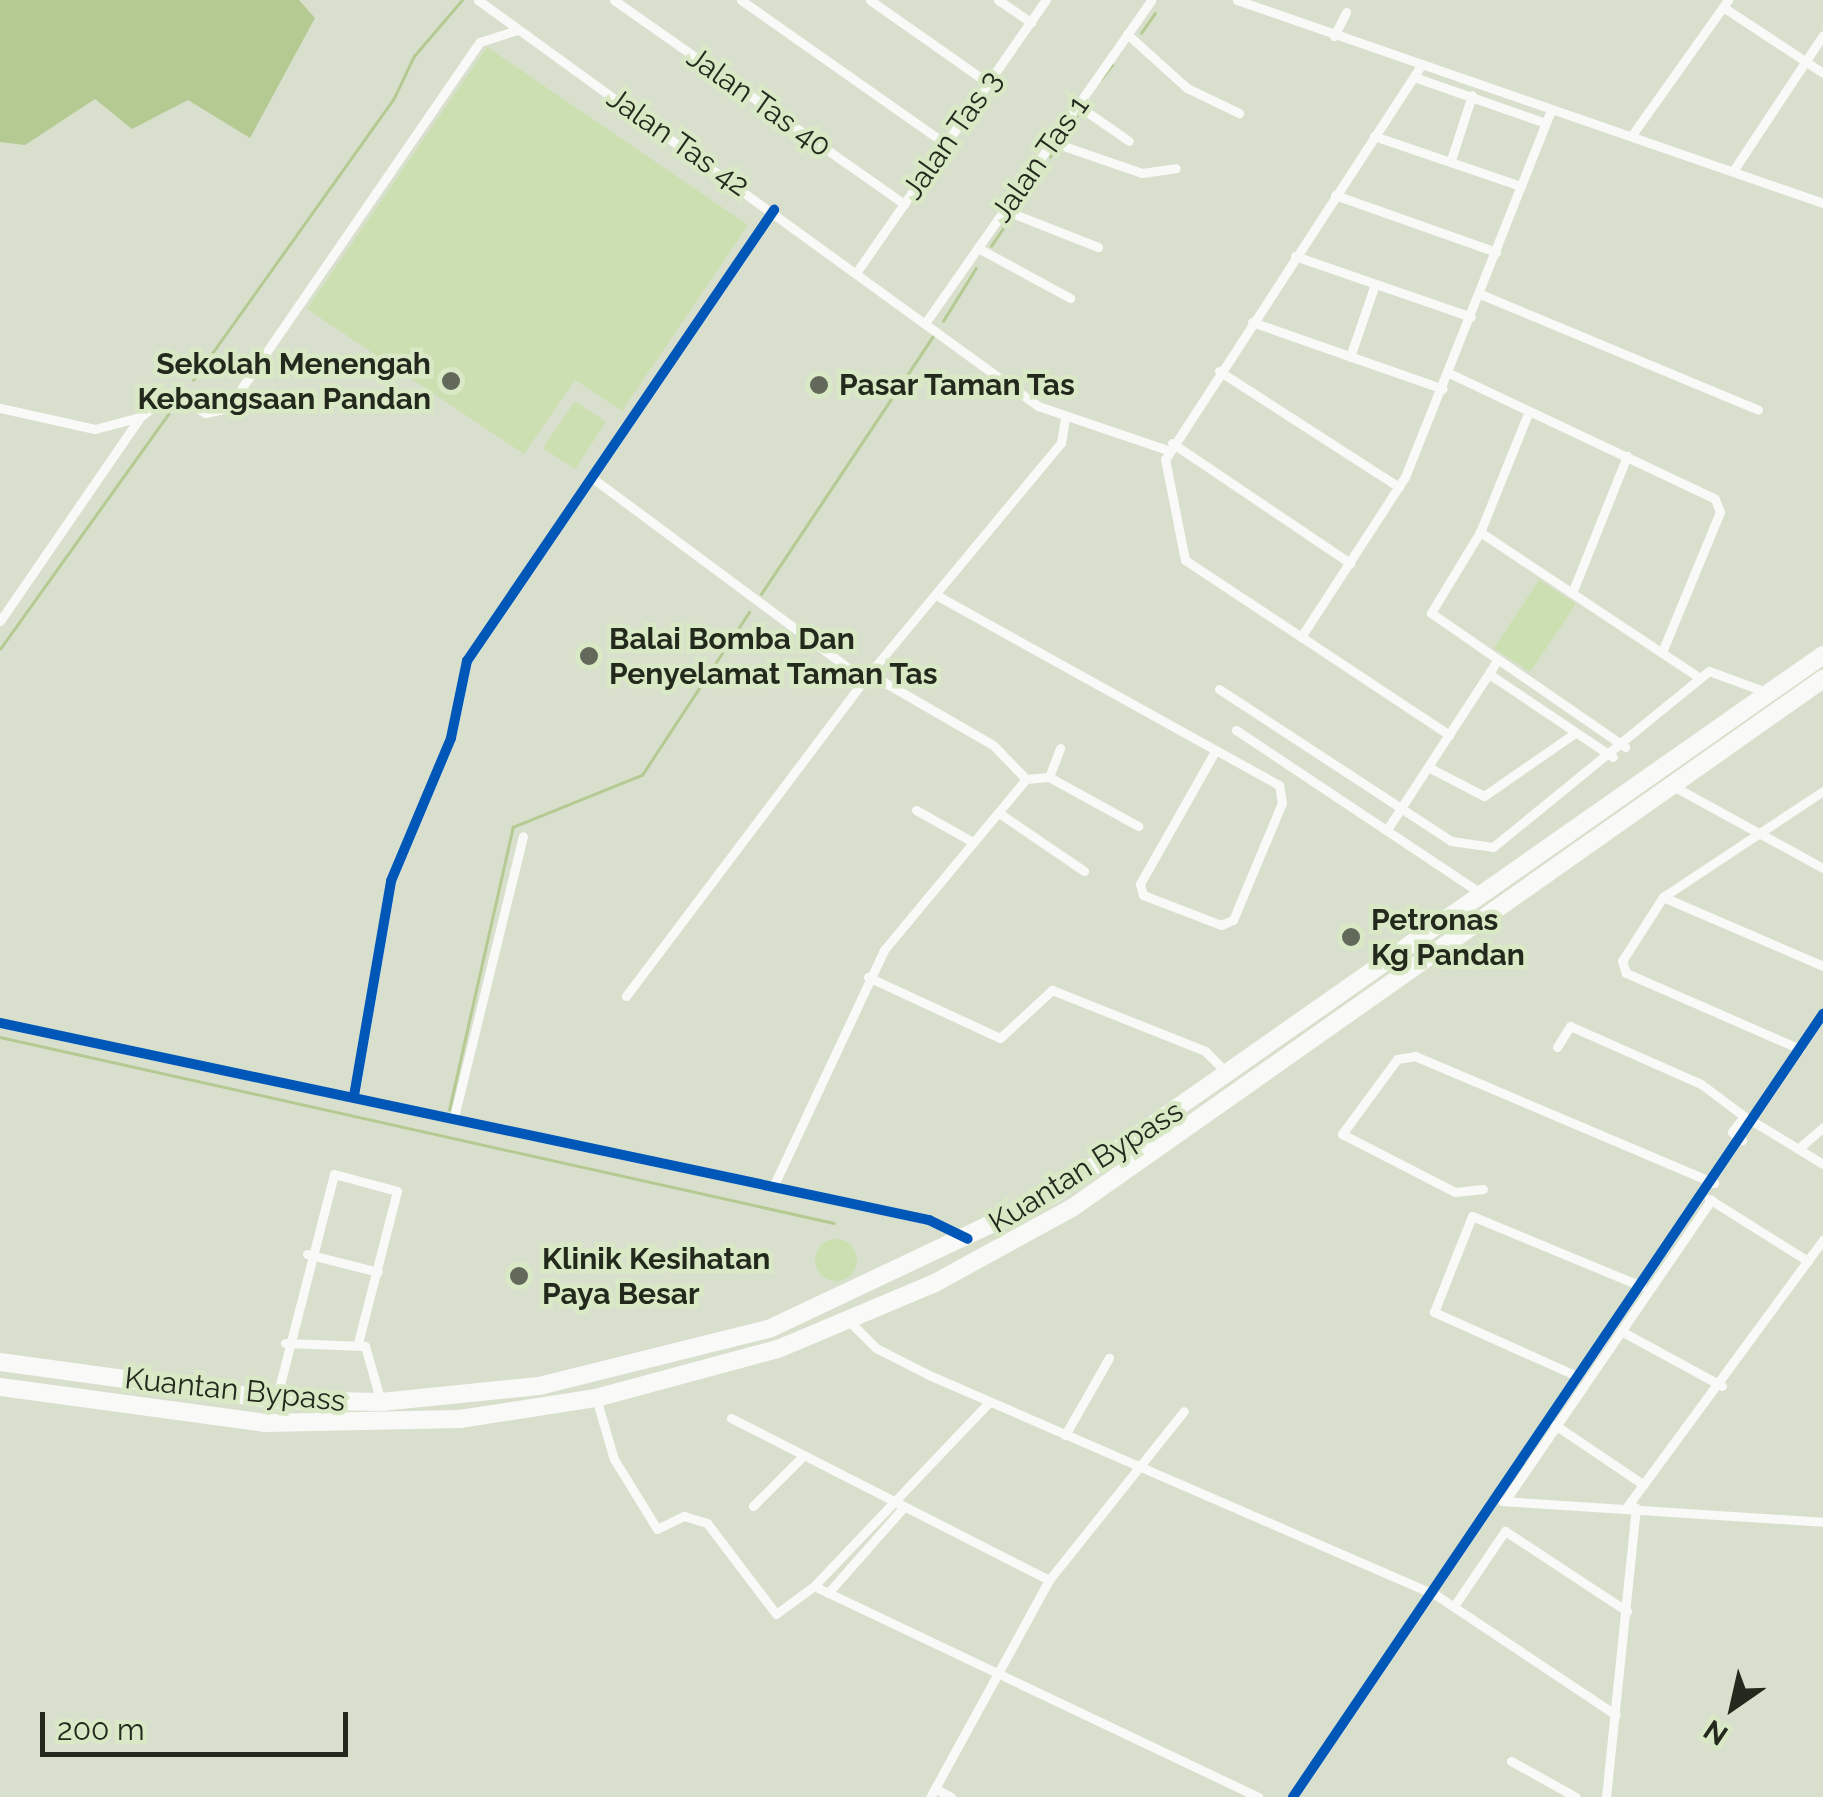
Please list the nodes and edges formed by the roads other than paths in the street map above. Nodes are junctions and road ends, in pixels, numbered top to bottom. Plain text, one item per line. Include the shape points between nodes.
1 (478, 0) edge
2 (614, 0) edge
3 (741, 0) edge
4 (870, 0) edge
5 (998, 0) edge
6 (1046, 0) edge
7 (1151, 0) edge
8 (1241, 1) edge
9 (1725, 3) edge
10 (1346, 12) dead end
11 (1030, 22) junction
12 (520, 30) junction
13 (1128, 34) junction
14 (1823, 35) edge
15 (1334, 36) junction
16 (1806, 61) junction
17 (1417, 72) junction
18 (1823, 73) edge
19 (988, 84) junction
20 (1473, 93) junction
21 (1077, 106) junction
22 (1239, 113) dead end
23 (1548, 118) junction
24 (1632, 135) junction
25 (1374, 136) junction
26 (1129, 141) dead end
27 (1052, 142) junction
28 (946, 144) junction
29 (1451, 160) junction
30 (1176, 168) dead end
31 (1736, 168) junction
32 (1521, 186) junction
33 (1336, 195) junction
34 (904, 204) junction
35 (1823, 204) edge
36 (774, 210) junction
37 (1004, 210) junction
38 (1098, 247) dead end
39 (978, 248) junction
40 (1496, 252) junction
41 (1295, 256) junction
42 (858, 270) junction
43 (1375, 284) junction
44 (1480, 294) junction
45 (1070, 298) dead end
46 (1470, 317) junction
47 (928, 319) junction
48 (1252, 322) junction
49 (1350, 357) junction
50 (1219, 371) junction
51 (1449, 374) junction
52 (1443, 390) junction
53 (0, 408) edge
54 (1758, 410) dead end
55 (1529, 412) junction
56 (140, 417) junction
57 (1065, 419) junction
58 (1170, 446) junction
59 (1627, 456) junction
60 (591, 477) junction
61 (1399, 487) junction
62 (1480, 532) junction
63 (1350, 563) junction
64 (1572, 592) junction
65 (936, 595) junction
66 (0, 620) edge
67 (1302, 637) junction
68 (1662, 652) junction
69 (1823, 655) edge
70 (1497, 661) junction
71 (1488, 674) junction
72 (867, 677) junction
73 (1700, 678) junction
74 (1823, 679) edge
75 (1219, 688) dead end
76 (1768, 693) junction
77 (1236, 730) dead end
78 (1575, 733) junction
79 (1449, 735) junction
80 (1625, 747) junction
81 (1060, 748) dead end
82 (1214, 754) junction
83 (1612, 757) junction
84 (1294, 767) junction
85 (1428, 767) junction
86 (1049, 777) junction
87 (1026, 780) junction
88 (1279, 785) junction
89 (1673, 786) junction
90 (1823, 792) edge
91 (1402, 807) junction
92 (916, 810) dead end
93 (1000, 813) junction
94 (1138, 826) dead end
95 (1388, 828) junction
96 (523, 836) dead end
97 (1758, 836) junction
98 (971, 841) junction
99 (1823, 868) edge
100 (1084, 871) dead end
101 (1483, 895) junction
102 (1663, 897) junction
103 (1823, 966) edge
104 (868, 977) junction
105 (626, 996) dead end
106 (1821, 1021) edge
107 (0, 1023) edge
108 (1557, 1046) dead end
109 (1800, 1049) junction
110 (1229, 1075) junction
111 (354, 1096) junction
112 (454, 1117) junction
113 (1754, 1122) junction
114 (1823, 1127) edge
115 (1742, 1140) junction
116 (1798, 1148) junction
117 (1823, 1164) edge
118 (1714, 1182) junction
119 (772, 1188) junction
120 (1482, 1188) dead end
121 (1707, 1198) junction
122 (968, 1239) junction
123 (1823, 1240) edge
124 (307, 1254) junction
125 (1808, 1261) junction
126 (378, 1272) junction
127 (1641, 1286) junction
128 (848, 1320) junction
129 (1621, 1331) junction
130 (285, 1343) junction
131 (358, 1344) junction
132 (1109, 1358) dead end
133 (0, 1362) edge
134 (1577, 1376) junction
135 (1722, 1386) junction
136 (0, 1387) edge
137 (596, 1398) junction
138 (276, 1400) junction
139 (381, 1402) junction
140 (989, 1402) junction
141 (1184, 1411) dead end
142 (731, 1418) dead end
143 (1556, 1425) junction
144 (1064, 1436) junction
145 (803, 1456) junction
146 (1138, 1467) junction
147 (1644, 1485) junction
148 (1500, 1500) junction
149 (752, 1506) dead end
150 (898, 1506) junction
151 (1631, 1508) junction
152 (1823, 1522) edge
153 (1049, 1580) junction
154 (814, 1586) junction
155 (828, 1592) junction
156 (1436, 1594) junction
157 (1454, 1606) junction
158 (1627, 1611) junction
159 (996, 1680) junction
160 (1616, 1715) junction
161 (1511, 1761) dead end
162 (933, 1793) edge
163 (1295, 1796) edge
164 (951, 1797) edge
165 (1258, 1797) edge
166 (1576, 1797) edge
167 (1606, 1797) edge

1 - 12 street, Jalan Tas 42
2 - 34 street, Jalan Tas 40
3 - 28 street
4 - 19 street
5 - 11 street
6 - 11 street, Jalan Tas 3
7 - 13 street, Jalan Tas 1
8 - 15 street
9 - 16 street
9 - 24 street
10 - 15 street
11 - 19 street, Jalan Tas 3
12 - 36 street, Jalan Tas 42
12 - 56 street via 480,42 232,404 204,414 173,392
13 - 21 street, Jalan Tas 1
13 - 22 street via 1187,88
14 - 16 street
15 - 17 street
16 - 18 street
16 - 31 street
17 - 20 street
17 - 25 street
19 - 28 street, Jalan Tas 3
20 - 23 street
20 - 29 street
21 - 26 street
21 - 27 street, Jalan Tas 1
23 - 24 street
23 - 32 street
24 - 31 street
25 - 29 street
25 - 33 street
27 - 30 street via 1154,176
27 - 37 street, Jalan Tas 1
28 - 34 street, Jalan Tas 3
29 - 32 street
31 - 35 street
32 - 40 street
33 - 40 street
33 - 41 street
34 - 42 street, Jalan Tas 3
36 - 42 street, Jalan Tas 42
36 - 60 street
37 - 38 street
37 - 39 street, Jalan Tas 1
39 - 45 street
39 - 47 street, Jalan Tas 1
40 - 44 street
41 - 43 street
41 - 48 street
42 - 47 street, Jalan Tas 42
43 - 46 street
43 - 49 street
44 - 46 street
44 - 54 street
46 - 51 street
47 - 57 street, Jalan Tas 42
48 - 49 street
48 - 50 street
49 - 52 street
50 - 58 street
50 - 61 street
51 - 52 street
51 - 55 street
52 - 61 street
53 - 56 street via 96,428
55 - 59 street
55 - 62 street
56 - 66 street
57 - 58 street, Jalan Tas 42
57 - 65 street via 1060,443
58 - 63 street, Jalan Tas 42
58 - 67 street via 1185,560
59 - 64 street
59 - 68 street via 1720,506
60 - 72 street
60 - 111 street via 464,668 451,738 392,881
61 - 63 street
62 - 64 street
62 - 70 street via 1431,613
63 - 67 street
64 - 68 street
65 - 72 street
65 - 82 street
67 - 79 street
68 - 73 street
69 - 76 highway, Kuantan Bypass
70 - 71 street
70 - 80 street
71 - 78 street
71 - 79 street
72 - 87 street via 993,745
72 - 105 street
73 - 76 street via 1722,668
73 - 80 street
74 - 89 highway, Kuantan Bypass
75 - 91 street
76 - 101 highway, Kuantan Bypass
77 - 84 street
78 - 83 street
78 - 85 street via 1484,796
79 - 85 street
80 - 83 street
81 - 86 street
82 - 88 street
82 - 88 street via 1140,884 1143,895 1221,925 1232,920 1282,803
83 - 91 street via 1494,847 1450,841
84 - 88 street
84 - 95 street
85 - 91 street
86 - 87 street
86 - 94 street
87 - 93 street
89 - 97 street
89 - 128 highway, Kuantan Bypass via 1072,1208
90 - 97 street
91 - 95 street
92 - 98 street
93 - 98 street
93 - 100 street
95 - 101 street
96 - 112 street
97 - 99 street
97 - 102 street
98 - 104 street
101 - 110 highway, Kuantan Bypass
102 - 103 street
102 - 109 street via 1626,945 1626,973
104 - 110 street via 1000,1038 1052,990 1205,1051
104 - 119 street
106 - 109 street
107 - 111 street
108 - 115 street via 1570,1026 1701,1084 1744,1116 1732,1132
109 - 113 street
110 - 122 highway, Kuantan Bypass via 1054,1194
111 - 112 street
112 - 119 street
113 - 115 street
113 - 116 street
114 - 116 street
115 - 118 street
116 - 117 street
118 - 120 street via 1415,1056 1396,1059 1342,1134 1455,1192
118 - 121 street
119 - 122 street via 929,1220
121 - 125 street
121 - 127 street
121 - 129 street
122 - 139 highway, Kuantan Bypass via 771,1328 539,1386
123 - 125 street
124 - 126 street
124 - 126 street via 334,1174 397,1191
124 - 130 street
125 - 135 street
126 - 131 street
127 - 134 street
127 - 134 street via 1472,1216 1434,1312
128 - 137 highway, Kuantan Bypass via 778,1349
128 - 140 street via 876,1348
129 - 135 street
129 - 143 street
130 - 131 street
130 - 138 street
131 - 139 street via 375,1357
132 - 144 street
133 - 138 highway, Kuantan Bypass
134 - 148 street
135 - 147 street
136 - 137 highway, Kuantan Bypass via 265,1424 460,1419
137 - 154 street via 614,1460 657,1529 684,1516 707,1523 776,1614
138 - 139 highway, Kuantan Bypass
140 - 144 street
140 - 150 street
141 - 146 street
142 - 145 street
143 - 147 street
143 - 148 street
144 - 146 street
145 - 149 street
145 - 150 street
146 - 153 street
146 - 156 street
147 - 151 street
148 - 151 street
148 - 156 street
150 - 153 street
150 - 154 street
150 - 155 street
151 - 152 street
151 - 158 street
153 - 159 street
154 - 155 street
155 - 159 street
156 - 157 street
156 - 163 street
157 - 158 street via 1505,1531
157 - 160 street
158 - 160 street
159 - 162 street
159 - 165 street
160 - 167 street
161 - 166 street
162 - 164 street

